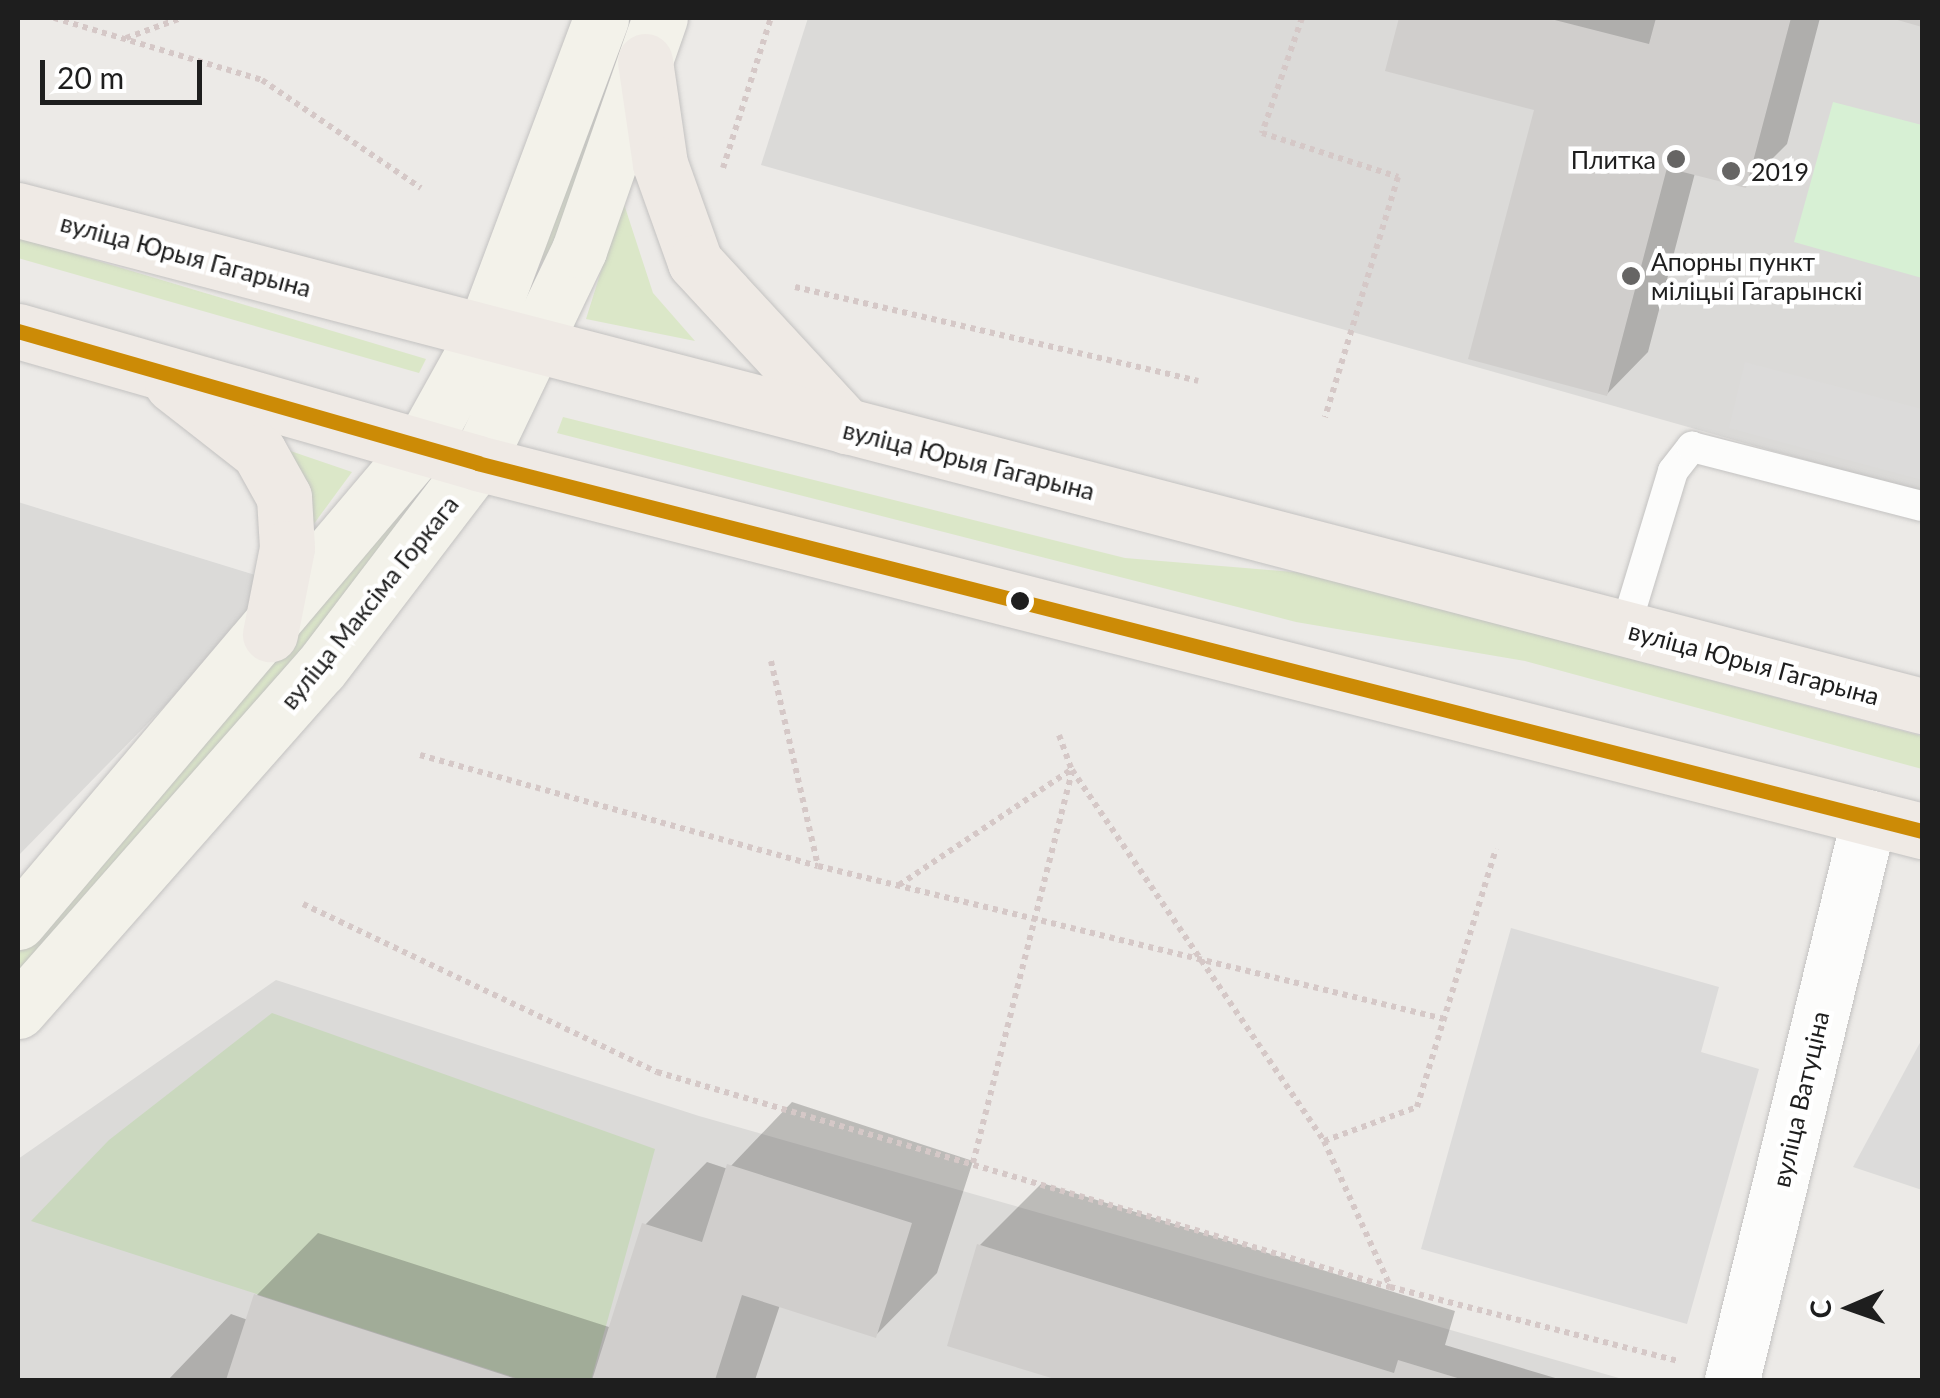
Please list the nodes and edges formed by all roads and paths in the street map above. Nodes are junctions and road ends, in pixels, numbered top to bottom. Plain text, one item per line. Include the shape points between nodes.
1 (54, 18) edge
2 (181, 18) edge
3 (601, 18) edge
4 (770, 18) edge
5 (1302, 18) edge
6 (125, 39) junction
7 (653, 39) edge
8 (717, 186) dead end
9 (421, 188) dead end
10 (18, 210) edge
11 (788, 285) dead end
12 (18, 331) edge
13 (482, 336) junction
14 (536, 350) junction
15 (154, 370) junction
16 (1198, 381) dead end
17 (1326, 417) dead end
18 (850, 429) junction
19 (422, 445) junction
20 (477, 462) junction
21 (1922, 506) edge
22 (1624, 629) junction
23 (270, 634) junction
24 (770, 662) dead end
25 (1922, 706) edge
26 (1059, 735) dead end
27 (420, 755) dead end
28 (1072, 770) junction
29 (1869, 817) junction
30 (1922, 831) edge
31 (1496, 850) dead end
32 (818, 866) junction
33 (899, 885) junction
34 (304, 904) dead end
35 (1033, 916) junction
36 (18, 922) edge
37 (1203, 956) junction
38 (18, 1011) edge
39 (1444, 1019) junction
40 (1324, 1141) junction
41 (973, 1164) junction
42 (1390, 1287) junction
43 (1733, 1378) edge

1 - 6 path
2 - 6 path
3 - 13 street
4 - 8 path
5 - 17 path via 1262,133 1398,176
6 - 9 path via 262,80
7 - 14 street, вуліца Максіма Горкага
7 - 18 main road via 660,164 695,262 771,354
10 - 13 main road, вуліца Юрыя Гагарына
11 - 16 path
12 - 15 main road
13 - 14 main road, вуліца Юрыя Гагарына
13 - 19 street
14 - 18 main road, вуліца Юрыя Гагарына
14 - 20 street, вуліца Максіма Горкага
15 - 19 main road
15 - 23 main road via 259,452 284,498 287,548
18 - 22 main road, вуліца Юрыя Гагарына
19 - 20 main road
19 - 23 street
20 - 29 main road
20 - 38 street, вуліца Максіма Горкага via 320,669
21 - 22 lane via 1692,447 1674,471
22 - 25 main road, вуліца Юрыя Гагарына
23 - 36 street
24 - 32 path
26 - 28 path
27 - 32 path
28 - 33 path
28 - 35 path
28 - 37 path
29 - 30 main road
29 - 43 street, вуліца Ватуціна
31 - 39 path
32 - 33 path
33 - 35 path
34 - 41 path via 657,1072
35 - 37 path
35 - 41 path
37 - 39 path
37 - 40 path
39 - 40 path via 1416,1107
40 - 42 path
41 - 42 path
42 - 43 path

